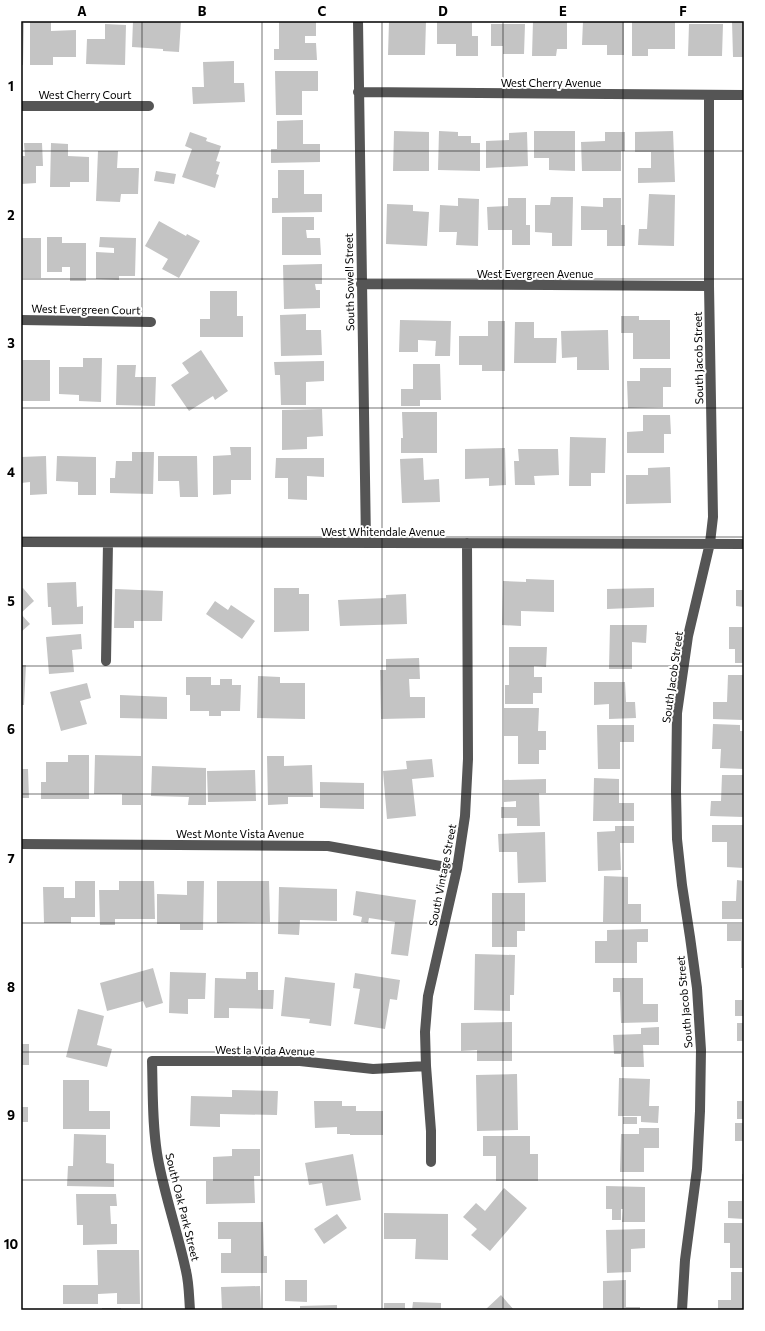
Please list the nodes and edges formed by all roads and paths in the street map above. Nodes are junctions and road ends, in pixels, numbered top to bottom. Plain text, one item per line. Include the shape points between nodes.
1 (358, 21) edge
2 (358, 92) junction
3 (709, 95) junction
4 (744, 96) edge
5 (21, 106) edge
6 (148, 106) dead end
7 (361, 284) junction
8 (709, 286) junction
9 (21, 320) edge
10 (151, 322) dead end
11 (21, 542) edge
12 (108, 542) junction
13 (366, 542) junction
14 (467, 543) junction
15 (710, 543) junction
16 (744, 544) edge
17 (106, 661) dead end
18 (21, 844) edge
19 (457, 869) junction
20 (152, 1061) joint
21 (426, 1066) junction
22 (431, 1162) dead end
23 (190, 1310) edge
24 (682, 1310) edge

1 - 2 street, South Sowell Street
2 - 3 street, West Cherry Avenue
2 - 7 street, South Sowell Street
3 - 4 street, West Cherry Avenue
3 - 8 street, South Jacob Street
5 - 6 street, West Cherry Court
7 - 8 street, West Evergreen Avenue
7 - 13 street, South Sowell Street
8 - 15 street, South Jacob Street via 713,517
9 - 10 street, West Evergreen Court
11 - 12 street, West Whitendale Avenue
12 - 13 street, West Whitendale Avenue
12 - 17 street
13 - 14 street, West Whitendale Avenue
14 - 15 street, West Whitendale Avenue
14 - 19 street, South Vintage Street via 468,759 465,816
15 - 16 street, West Whitendale Avenue
15 - 24 street, South Jacob Street via 688,636 677,712 677,839 697,988 700,1050 697,1169
18 - 19 street, West Monte Vista Avenue via 328,846
19 - 21 street, South Vintage Street via 428,996
20 - 21 street, West la Vida Avenue via 300,1061 373,1069
20 - 23 street, South Oak Park Street via 157,1156 187,1272
21 - 22 street, South Vintage Street

